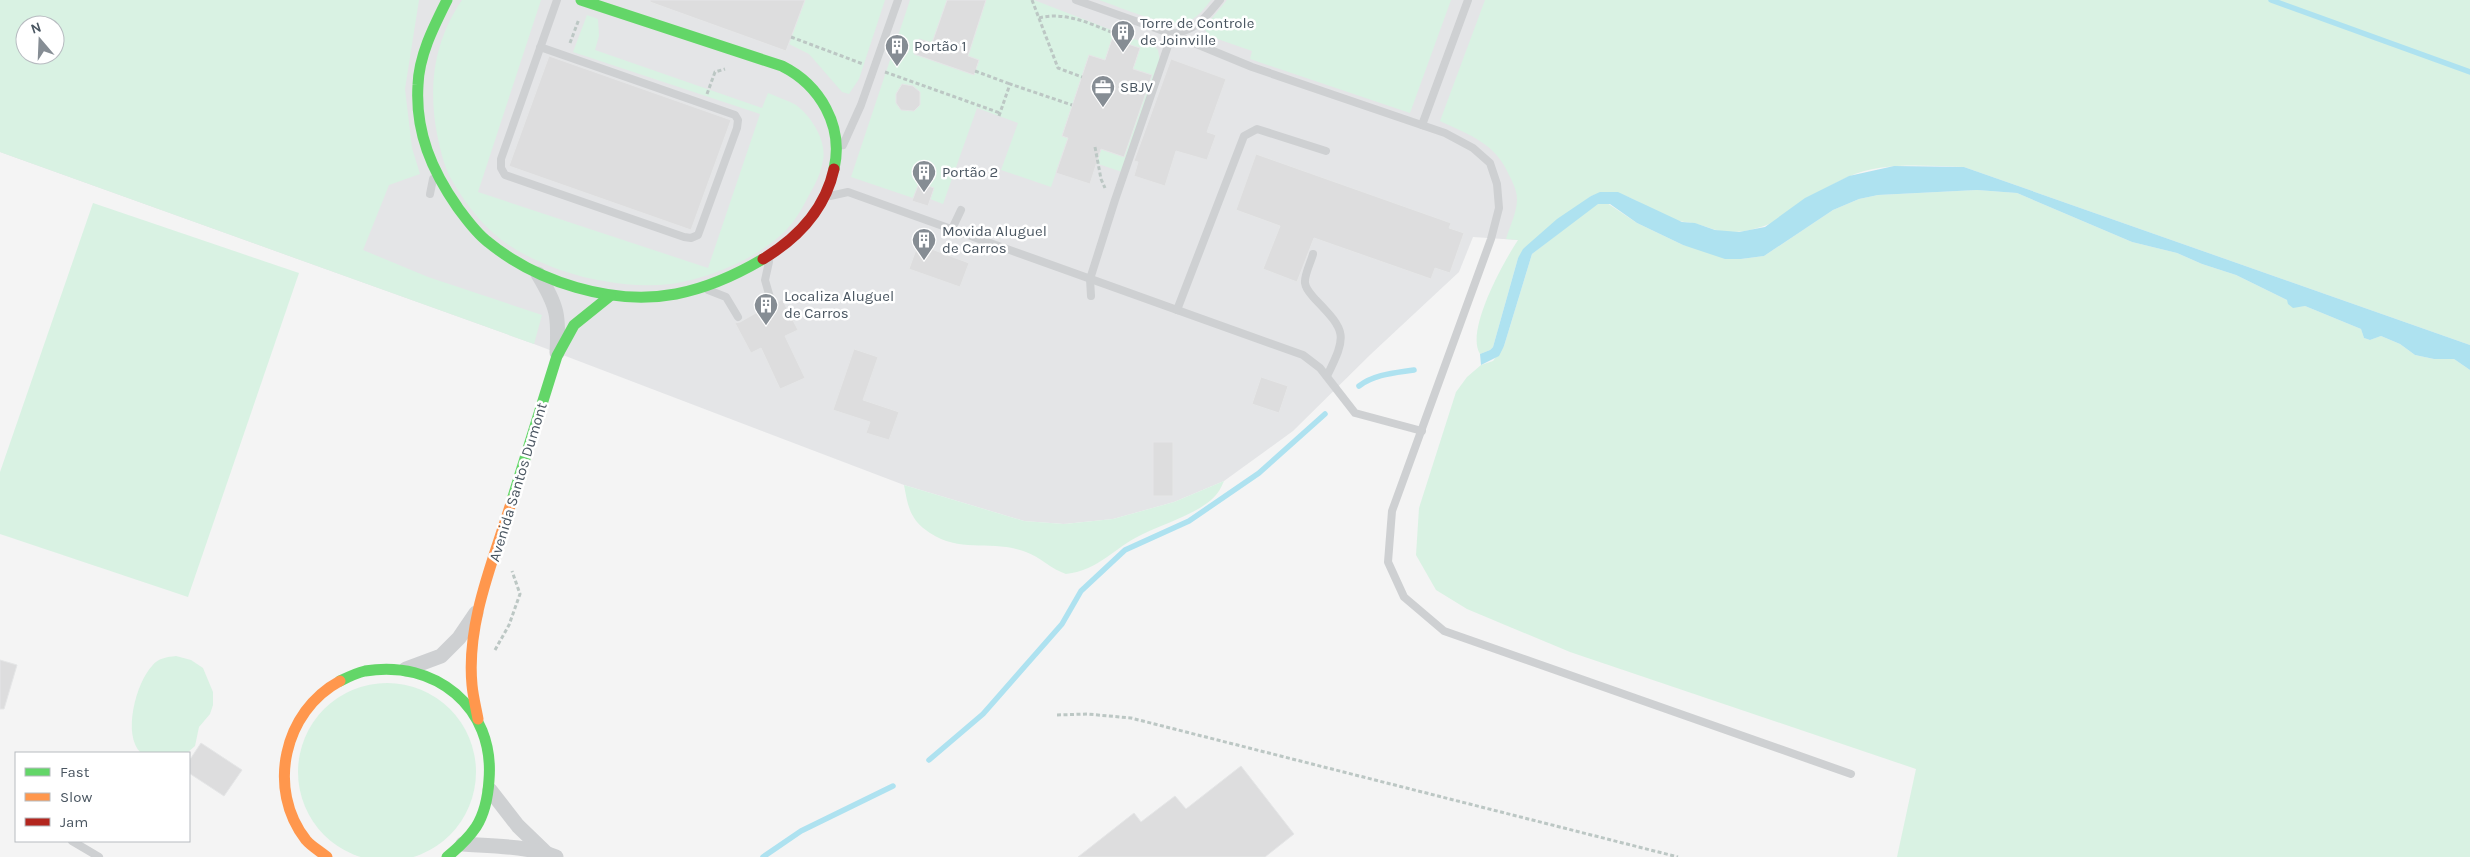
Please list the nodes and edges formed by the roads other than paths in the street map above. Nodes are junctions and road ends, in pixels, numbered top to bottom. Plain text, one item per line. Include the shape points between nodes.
1 (438, 0) edge
2 (447, 0) edge
3 (557, 0) edge
4 (898, 0) edge
5 (1076, 0) edge
6 (1220, 0) edge
7 (1468, 0) edge
8 (583, 1) edge
9 (434, 23) junction
10 (1172, 34) junction
11 (540, 47) junction
12 (1422, 125) junction
13 (1326, 151) dead end
14 (836, 158) junction
15 (432, 169) junction
16 (842, 182) junction
17 (430, 194) dead end
18 (828, 196) junction
19 (961, 210) dead end
20 (952, 229) junction
21 (773, 254) junction
22 (1313, 254) dead end
23 (538, 274) junction
24 (1090, 279) junction
25 (702, 288) junction
26 (610, 296) junction
27 (1091, 296) dead end
28 (771, 301) dead end
29 (1177, 310) junction
30 (738, 317) dead end
31 (557, 356) junction
32 (1327, 376) junction
33 (1422, 431) junction
34 (479, 608) junction
35 (406, 669) junction
36 (478, 718) junction
37 (1851, 774) dead end
38 (490, 790) junction
39 (74, 842) edge
40 (463, 844) junction
41 (551, 855) edge
42 (98, 857) edge
43 (327, 857) edge
44 (446, 857) edge

1 - 9 lane
2 - 9 street
3 - 11 lane
4 - 14 lane via 861,105
5 - 10 lane
6 - 10 lane via 1201,22 1189,30
7 - 12 lane
8 - 14 street via 782,66 805,80 830,116 837,142
9 - 15 street via 420,69 418,93 424,143
10 - 12 lane via 1252,67
10 - 24 lane
11 - 11 lane via 501,159 505,175 684,237 698,235 738,120 735,115
12 - 33 lane via 1473,148 1490,163 1497,184 1499,208 1491,239
13 - 29 lane via 1257,129 1244,136
14 - 16 street
15 - 17 lane
15 - 23 street via 469,223 486,240
16 - 18 street
16 - 18 lane
16 - 20 lane
18 - 21 street via 794,238
19 - 20 lane
20 - 24 lane
21 - 25 street
21 - 28 lane via 765,272
22 - 32 lane via 1305,282 1307,290 1335,320 1341,334 1341,347
23 - 26 street
23 - 31 street, Avenida Santos Dumont via 554,300 558,325
24 - 27 lane
24 - 29 lane
25 - 26 street via 656,295
25 - 30 lane via 726,297
26 - 31 street, Avenida Santos Dumont via 574,324
29 - 32 lane via 1303,355
31 - 34 street, Avenida Santos Dumont
32 - 33 lane via 1355,413
33 - 37 lane via 1392,510 1388,562 1404,597 1444,631
34 - 35 street, Avenida Santos Dumont via 459,638 441,656
34 - 36 street, Avenida Santos Dumont via 472,656 472,685
35 - 36 street via 434,678 459,695
35 - 43 street via 375,668 345,677 318,693 297,719 285,750 283,782 291,814 309,842
36 - 38 street via 490,750
38 - 40 street via 483,816
38 - 41 street via 518,826
39 - 42 lane
40 - 41 street
40 - 44 street

